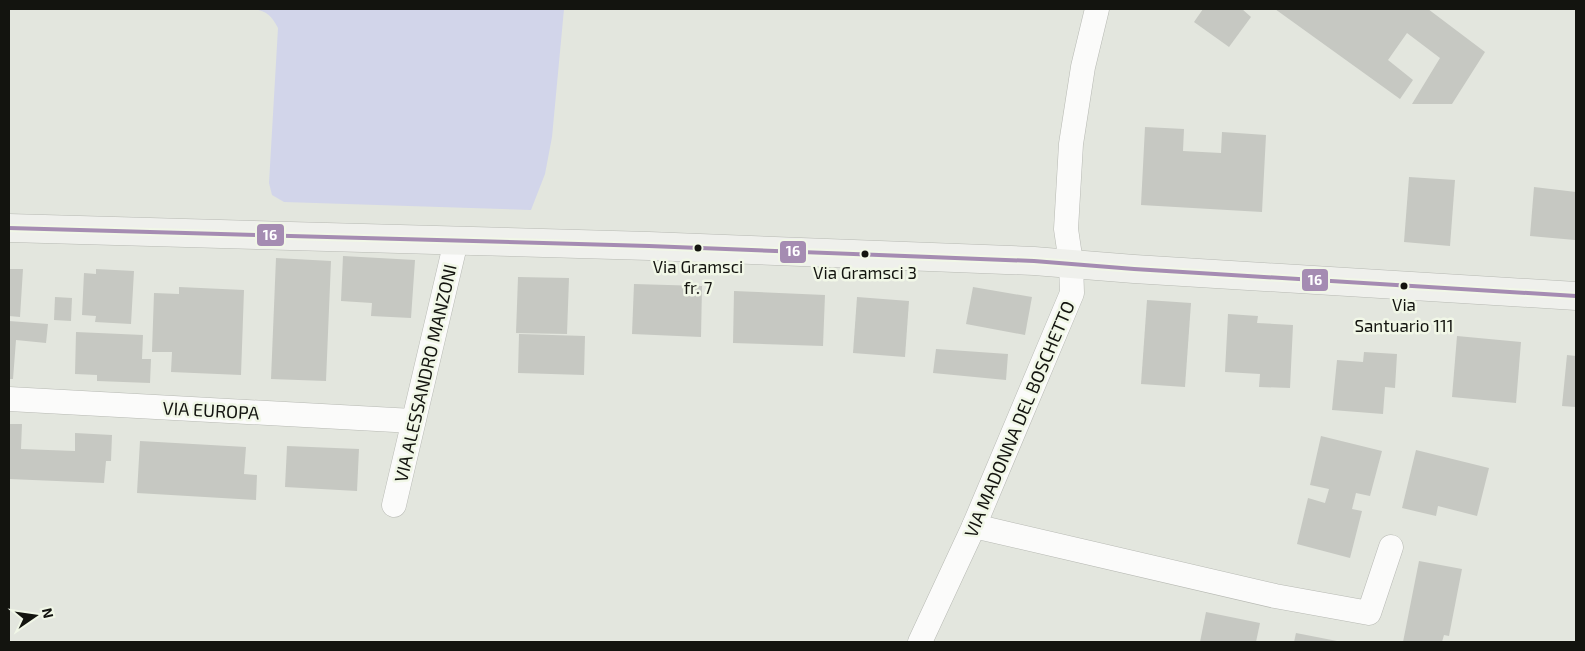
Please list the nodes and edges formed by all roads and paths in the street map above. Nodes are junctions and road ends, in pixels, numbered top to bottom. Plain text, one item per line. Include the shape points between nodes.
1 (1097, 9) edge
2 (9, 228) edge
3 (456, 240) junction
4 (1071, 263) junction
5 (1576, 296) edge
6 (9, 399) edge
7 (413, 421) junction
8 (394, 505) dead end
9 (974, 526) junction
10 (1391, 547) dead end
11 (920, 642) edge

1 - 4 street, VIA MADONNA DEL BOSCHETTO via 1083,67 1071,144 1066,229
2 - 3 street
3 - 4 street
3 - 7 street, VIA ALESSANDRO MANZONI
4 - 5 street
4 - 9 street, VIA MADONNA DEL BOSCHETTO via 1072,293
6 - 7 street, VIA EUROPA
7 - 8 street, VIA ALESSANDRO MANZONI
9 - 10 street via 1275,596 1369,613
9 - 11 street, VIA MADONNA DEL BOSCHETTO

